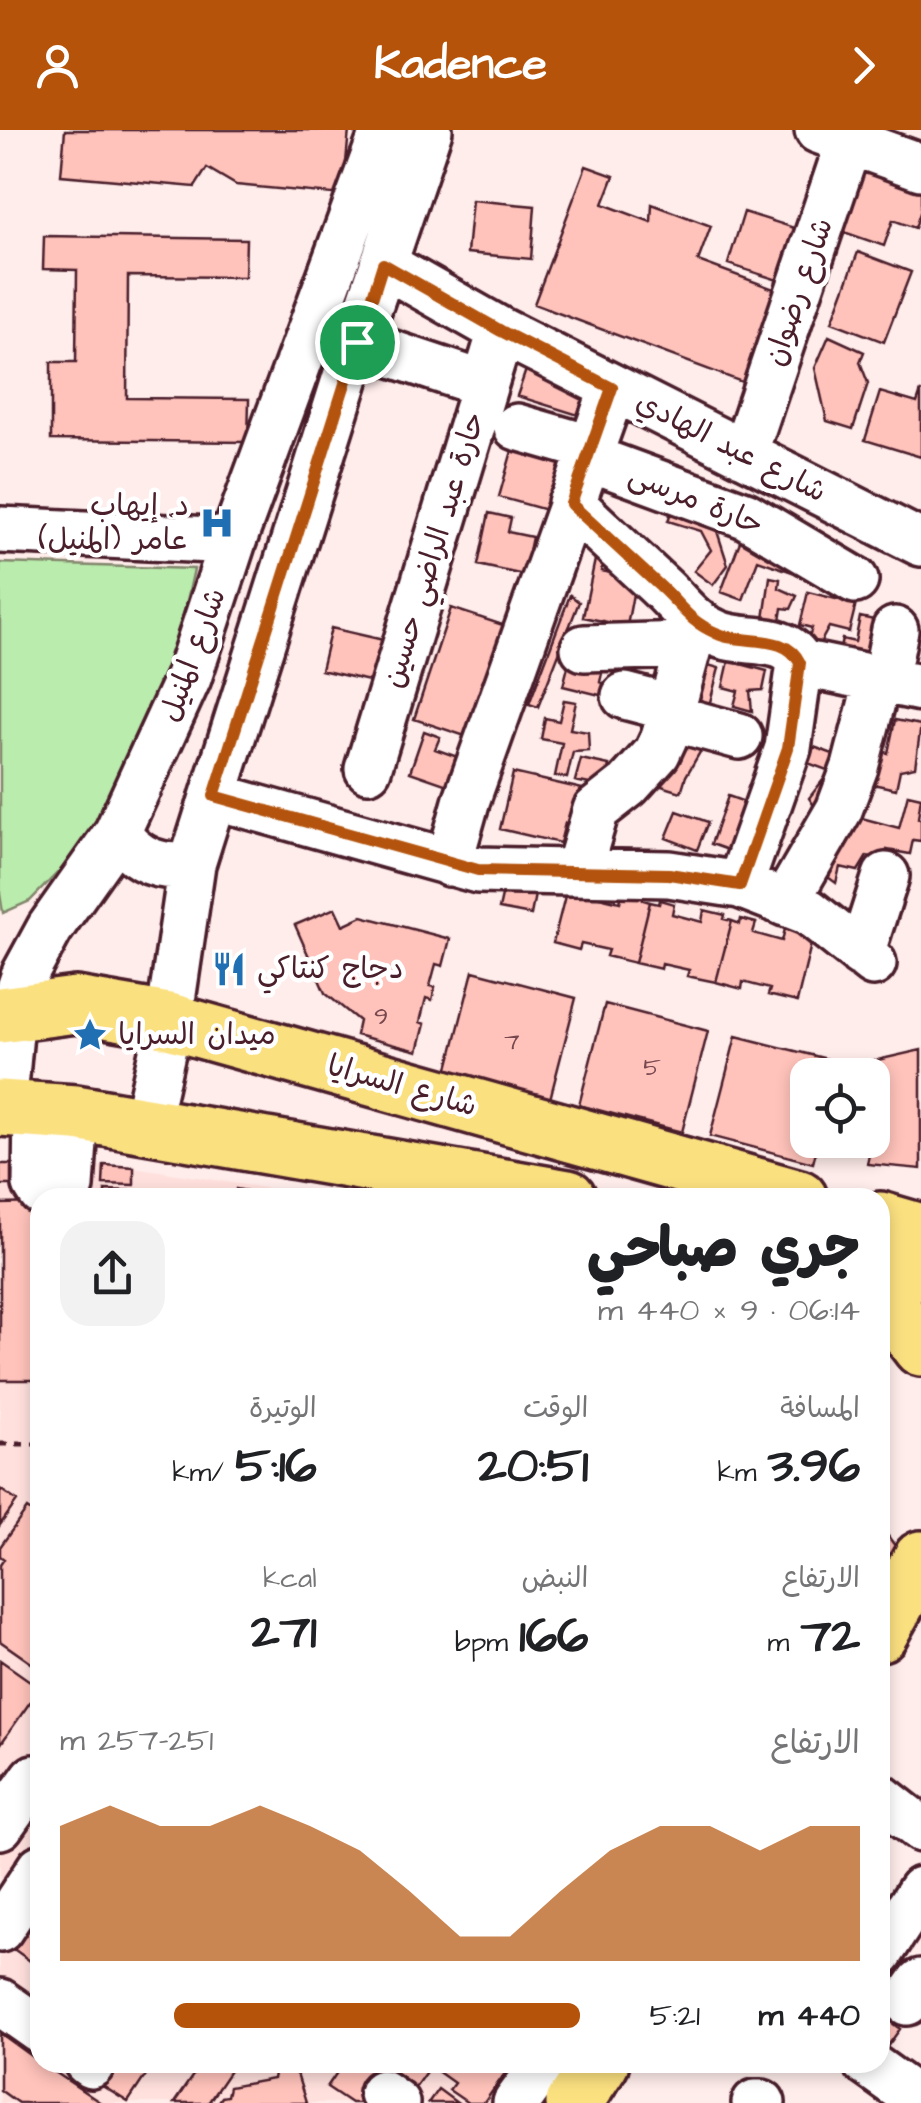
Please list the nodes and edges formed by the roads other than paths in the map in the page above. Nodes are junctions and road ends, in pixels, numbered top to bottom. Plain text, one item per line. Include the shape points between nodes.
1 (384, 130) edge
2 (429, 130) edge
3 (840, 133) edge
4 (921, 167) edge
5 (383, 264) junction
6 (501, 331) junction
7 (357, 342) junction
8 (484, 384) junction
9 (612, 388) junction
10 (517, 426) dead end
11 (588, 452) junction
12 (744, 454) junction
13 (571, 504) junction
14 (0, 530) edge
15 (233, 540) junction
16 (921, 544) edge
17 (855, 580) dead end
18 (895, 630) dead end
19 (691, 634) junction
20 (584, 648) dead end
21 (800, 663) junction
22 (894, 683) edge
23 (624, 696) dead end
24 (670, 712) junction
25 (739, 736) dead end
26 (368, 768) dead end
27 (214, 796) junction
28 (117, 833) junction
29 (449, 863) junction
30 (192, 864) junction
31 (578, 872) junction
32 (886, 876) dead end
33 (740, 885) junction
34 (785, 902) junction
35 (7, 1001) edge
36 (169, 1021) junction
37 (29, 1109) edge
38 (146, 1124) junction
39 (470, 1188) edge
40 (763, 1188) edge
41 (890, 1223) edge
42 (921, 1232) edge
43 (890, 1264) edge
44 (921, 1272) edge
45 (890, 1307) edge
46 (921, 1348) edge
47 (920, 1562) edge
48 (890, 1615) edge
49 (30, 1784) edge
50 (890, 1805) edge
51 (0, 1826) edge
52 (921, 1830) edge
53 (30, 1883) edge
54 (921, 1890) edge
55 (0, 1929) edge
56 (890, 1938) edge
57 (0, 2002) edge
58 (30, 2023) edge
59 (578, 2073) edge
60 (880, 2073) edge
61 (538, 2091) edge
62 (921, 2102) edge

1 - 15 street, شارع المنيل
2 - 5 street, شارع المنيل
3 - 4 street
3 - 12 street, شارع رضوان
5 - 6 street, شارع عبد الهادي
5 - 7 street, شارع المنيل
6 - 8 street, حارة عبد الراضي حسين
6 - 9 street, شارع عبد الهادي
7 - 8 street
7 - 27 street, شارع المنيل
8 - 26 street, حارة عبد الراضي حسين
9 - 11 street
9 - 12 street, شارع عبد الهادي
10 - 11 street, حارة مرسى
11 - 13 street
11 - 17 street, حارة مرسى via 745,515
12 - 16 street, شارع عبد الهادي
13 - 19 street via 671,596
13 - 29 street
14 - 15 street
15 - 28 street, شارع المنيل via 188,678
18 - 22 street
19 - 20 street
19 - 21 street via 785,645
19 - 24 street
21 - 22 street
21 - 33 street via 788,748
22 - 34 street via 860,807 825,839
23 - 24 street
24 - 25 street
24 - 31 street via 656,752 596,810
27 - 29 street
27 - 30 street, شارع المنيل
28 - 30 street via 149,862
28 - 35 street, شارع المنيل
29 - 31 street
30 - 36 street, شارع المنيل
31 - 33 street via 669,874
32 - 34 street via 867,959 809,912
33 - 34 street
35 - 36 main road, شارع السرايا
35 - 37 street, شارع المنيل
36 - 38 street, شارع المنيل
36 - 40 main road, شارع السرايا
37 - 38 main road
38 - 39 main road
41 - 42 main road
43 - 44 main road
45 - 46 main road
47 - 48 main road
49 - 51 street
50 - 52 street
53 - 55 street
54 - 56 street
57 - 58 street
59 - 61 main road
60 - 62 street

